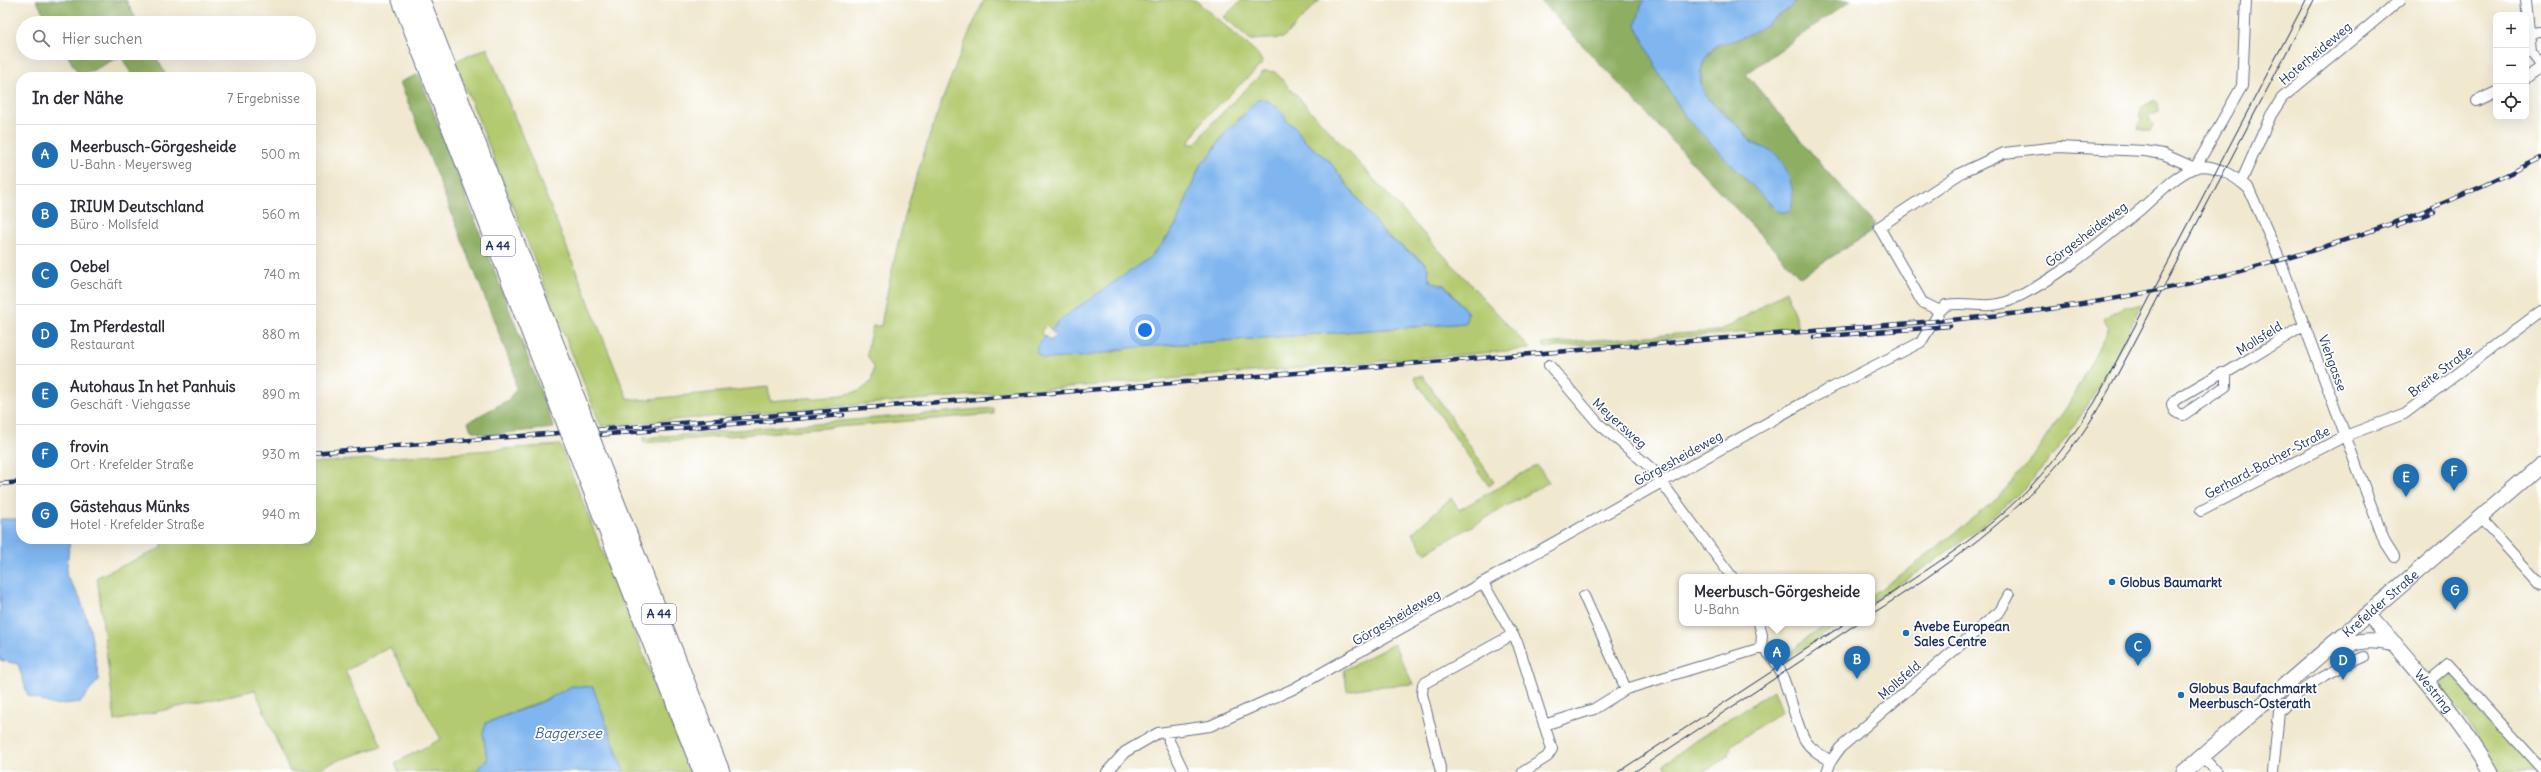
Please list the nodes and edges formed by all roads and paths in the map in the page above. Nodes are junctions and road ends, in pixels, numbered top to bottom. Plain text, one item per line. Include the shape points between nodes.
1 (402, 0) edge
2 (420, 0) edge
3 (2246, 0) edge
4 (2400, 0) edge
5 (2526, 0) edge
6 (2527, 12) edge
7 (2541, 32) edge
8 (2529, 33) joint
9 (2541, 66) edge
10 (2529, 76) edge
11 (2493, 93) edge
12 (2477, 101) dead end
13 (2195, 168) junction
14 (2241, 182) junction
15 (1940, 311) junction
16 (2541, 311) edge
17 (2305, 325) junction
18 (1549, 365) dead end
19 (2226, 373) junction
20 (571, 411) junction
21 (2345, 436) junction
22 (589, 457) junction
23 (2541, 466) edge
24 (1661, 482) junction
25 (2201, 511) dead end
26 (2480, 518) junction
27 (2394, 557) dead end
28 (1730, 574) edge
29 (1483, 583) junction
30 (2541, 584) edge
31 (2010, 595) dead end
32 (1584, 596) dead end
33 (2369, 615) junction
34 (1760, 626) edge
35 (1512, 635) junction
36 (2395, 644) junction
37 (1761, 648) junction
38 (2320, 656) junction
39 (2364, 657) dead end
40 (2428, 682) junction
41 (1626, 689) junction
42 (1544, 725) junction
43 (1168, 732) junction
44 (2202, 756) junction
45 (1831, 761) junction
46 (2541, 768) edge
47 (703, 772) edge
48 (720, 772) edge
49 (1107, 772) edge
50 (1184, 772) edge
51 (1442, 772) edge
52 (1523, 772) edge
53 (1827, 772) edge
54 (2184, 772) edge
55 (2216, 772) edge
56 (2274, 772) edge
57 (2491, 772) edge

1 - 20 highway, A 44
2 - 20 highway, A 44
3 - 13 street via 2242,86
4 - 14 street, Hoterheideweg via 2282,98 2271,115
5 - 6 street
7 - 8 street
8 - 9 street via 2531,52
9 - 10 street
11 - 12 street
13 - 14 street via 2212,167
13 - 15 street, Görgesheideweg via 2175,180 2067,268 2009,301 1994,305 1952,304
13 - 15 street via 2163,154 2145,151 2058,147 2004,153 1961,173 1879,227 1922,302
14 - 17 street, Viehgasse via 2248,189
15 - 24 street, Görgesheideweg via 1921,342 1808,400
16 - 21 street, Breite Straße via 2404,414
17 - 19 street, Mollsfeld
17 - 21 street, Viehgasse
18 - 24 street, Meyersweg via 1598,424 1652,469
19 - 19 street, Mollsfeld via 2221,373 2175,400 2172,404 2173,409 2177,414 2183,415 2205,401 2226,386
20 - 22 highway, A 44, bridge
21 - 25 street, Gerhard-Bacher-Straße
21 - 27 street, Viehgasse via 2385,543
22 - 47 highway, A 44
22 - 48 highway, A 44
23 - 26 main road, Krefelder Straße
24 - 28 street, Meyersweg
24 - 29 street, Görgesheideweg
26 - 30 street
26 - 33 main road, Krefelder Straße
29 - 35 street
29 - 43 street, Görgesheideweg via 1293,690 1210,726
31 - 45 street, Mollsfeld via 2000,611 1840,748
32 - 41 street
33 - 36 main road, Westring
33 - 38 main road, Krefelder Straße
34 - 37 street
35 - 42 street via 1518,644
35 - 51 street via 1423,684 1422,694
36 - 38 main road via 2360,640
36 - 40 main road, Westring
37 - 41 street
37 - 45 street via 1768,651 1776,662 1805,740 1817,753
38 - 44 main road, Krefelder Straße
39 - 56 street via 2304,687 2279,712
40 - 46 street via 2448,665
40 - 57 main road, Westring via 2473,741
41 - 42 street via 1594,709
42 - 52 street via 1552,749 1547,757
43 - 49 street, Görgesheideweg via 1158,733 1135,745
43 - 50 street
44 - 54 main road, Krefelder Straße
44 - 55 street
45 - 53 street, Mollsfeld

